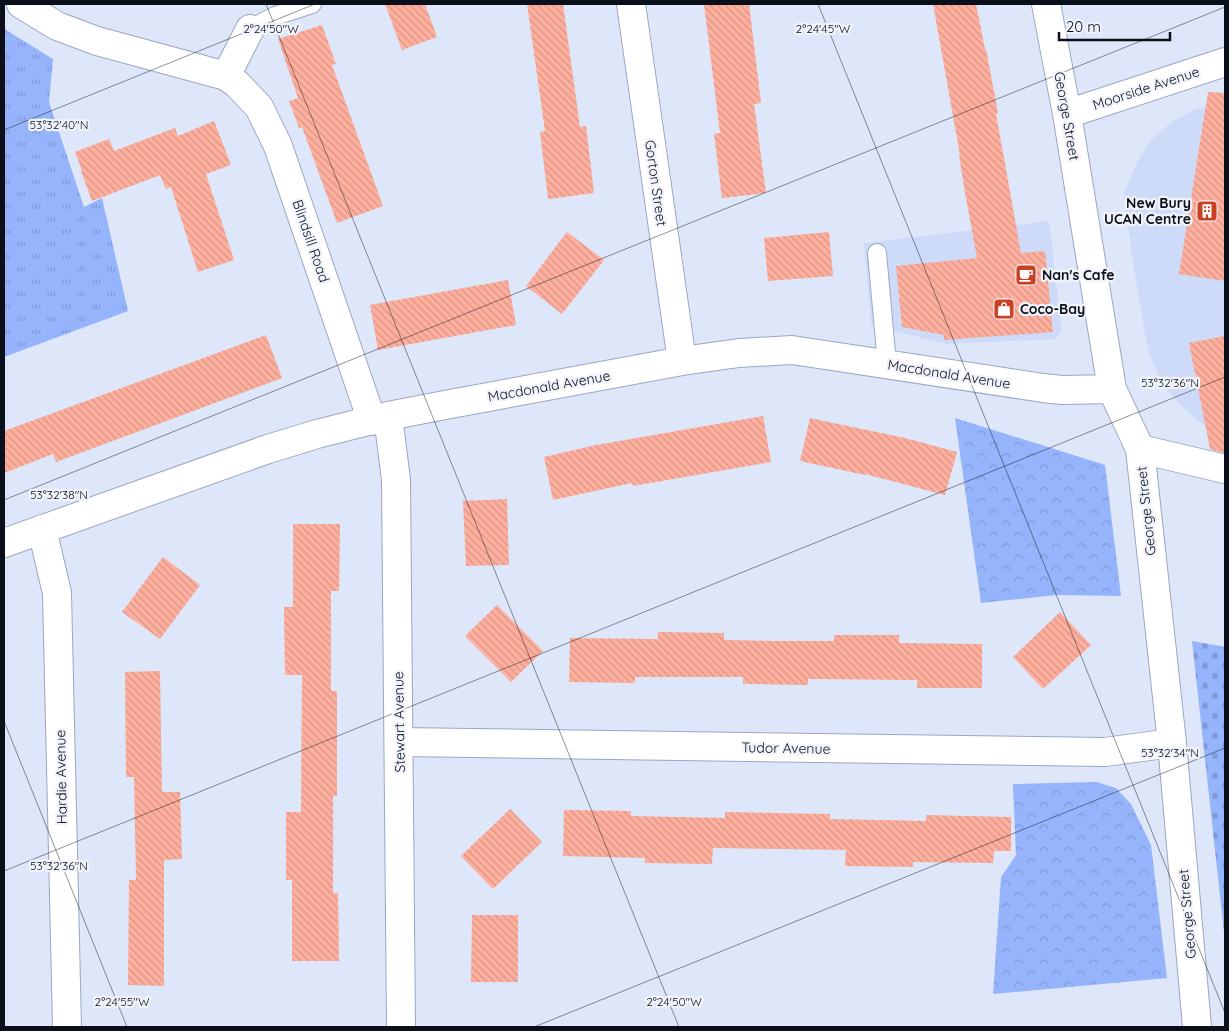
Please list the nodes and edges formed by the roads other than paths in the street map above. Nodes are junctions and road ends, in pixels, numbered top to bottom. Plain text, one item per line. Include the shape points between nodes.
1 (22, 4) edge
2 (312, 4) edge
3 (631, 4) edge
4 (1046, 4) edge
5 (250, 29) joint
6 (1225, 62) edge
7 (226, 76) junction
8 (1067, 114) junction
9 (877, 253) dead end
10 (682, 362) junction
11 (887, 364) junction
12 (1112, 389) junction
13 (380, 419) junction
14 (1140, 449) junction
15 (1225, 469) edge
16 (42, 529) junction
17 (4, 543) edge
18 (399, 742) junction
19 (1172, 743) junction
20 (66, 1027) edge
21 (401, 1027) edge
22 (1197, 1027) edge

1 - 7 street, Blindsill Road via 57,26 97,41
2 - 5 lane
3 - 10 street, Gorton Street
4 - 8 street, George Street
5 - 7 street
6 - 8 street, Moorside Avenue
7 - 13 street, Blindsill Road via 259,107 278,146
8 - 12 street, George Street
9 - 11 lane
10 - 11 street, Macdonald Avenue via 739,352 792,350
10 - 13 street, Macdonald Avenue
11 - 12 street, Macdonald Avenue via 1043,388
12 - 14 street, George Street
13 - 16 street, Macdonald Avenue via 268,449
13 - 18 street, Stewart Avenue via 396,480
14 - 15 street
14 - 19 street, George Street
16 - 17 street, Macdonald Avenue
16 - 20 street, Hardie Avenue via 57,593
18 - 19 street, Tudor Avenue via 1105,752
18 - 21 street, Stewart Avenue
19 - 22 street, George Street

